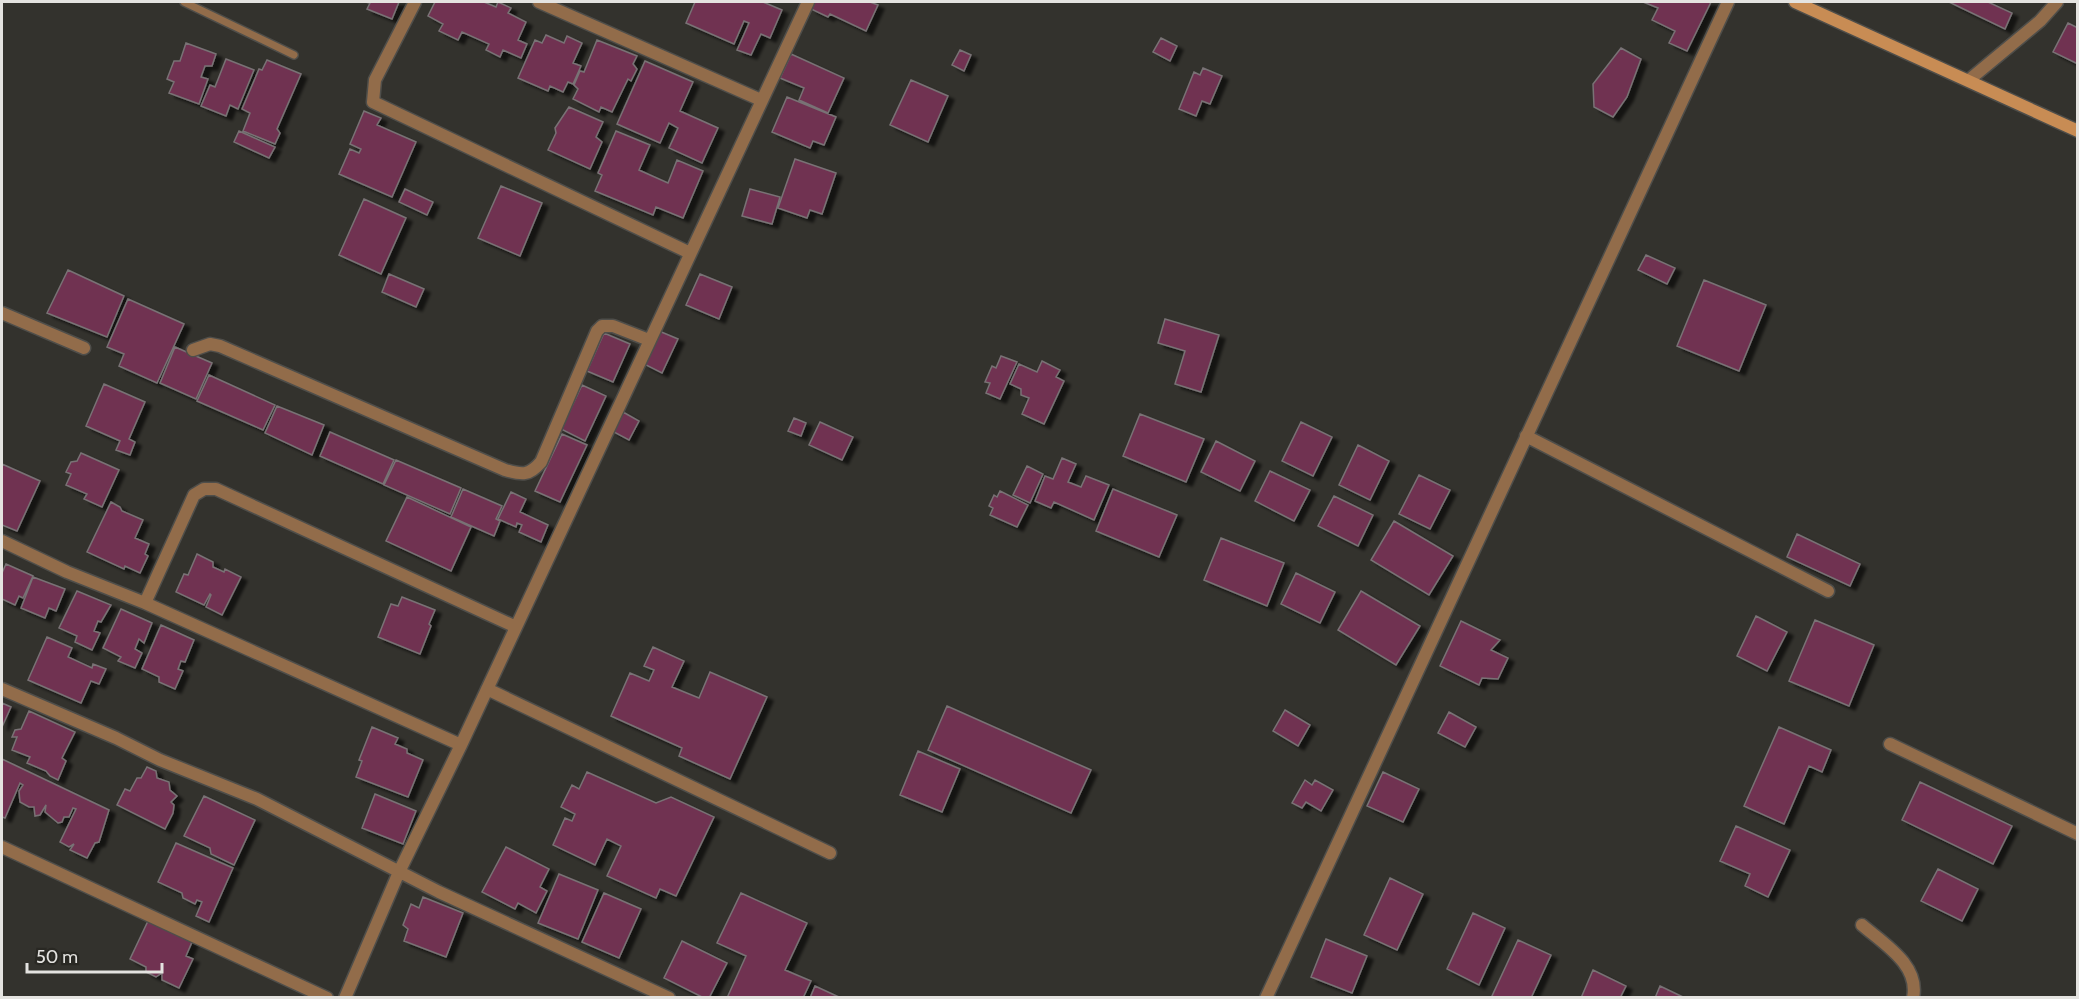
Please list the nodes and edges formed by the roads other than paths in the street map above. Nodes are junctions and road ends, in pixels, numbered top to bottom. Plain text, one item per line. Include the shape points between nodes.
1 (184, 2) edge
2 (415, 2) edge
3 (539, 2) edge
4 (808, 2) edge
5 (1728, 2) edge
6 (1795, 2) edge
7 (2056, 2) edge
8 (294, 55) dead end
9 (1970, 80) junction
10 (761, 100) junction
11 (2078, 131) edge
12 (690, 253) junction
13 (2, 314) edge
14 (649, 340) junction
15 (84, 348) dead end
16 (193, 350) dead end
17 (1526, 436) junction
18 (2, 541) edge
19 (1828, 591) dead end
20 (145, 603) junction
21 (516, 627) junction
22 (2, 689) edge
23 (487, 689) junction
24 (1890, 744) dead end
25 (461, 745) junction
26 (2078, 834) edge
27 (2, 847) edge
28 (830, 853) dead end
29 (399, 872) junction
30 (1862, 925) dead end
31 (327, 998) edge
32 (345, 998) edge
33 (669, 998) edge
34 (1266, 998) edge
35 (1913, 998) edge

1 - 8 lane
2 - 12 street via 375,80 373,102
3 - 10 street
4 - 10 street
5 - 17 street
6 - 9 street
7 - 9 street via 2040,21
9 - 11 street
10 - 12 street
12 - 14 street
13 - 15 street
14 - 16 street via 602,326 541,462 525,474 505,470 220,345
14 - 21 street
17 - 19 street
17 - 34 street
18 - 20 street
20 - 21 street via 194,495 204,489 216,489
20 - 25 street
21 - 23 street
22 - 29 street via 257,799
23 - 25 street
23 - 28 street
24 - 26 street
25 - 29 street
27 - 31 street
29 - 32 street
29 - 33 street
30 - 35 street via 1907,965 1916,986

